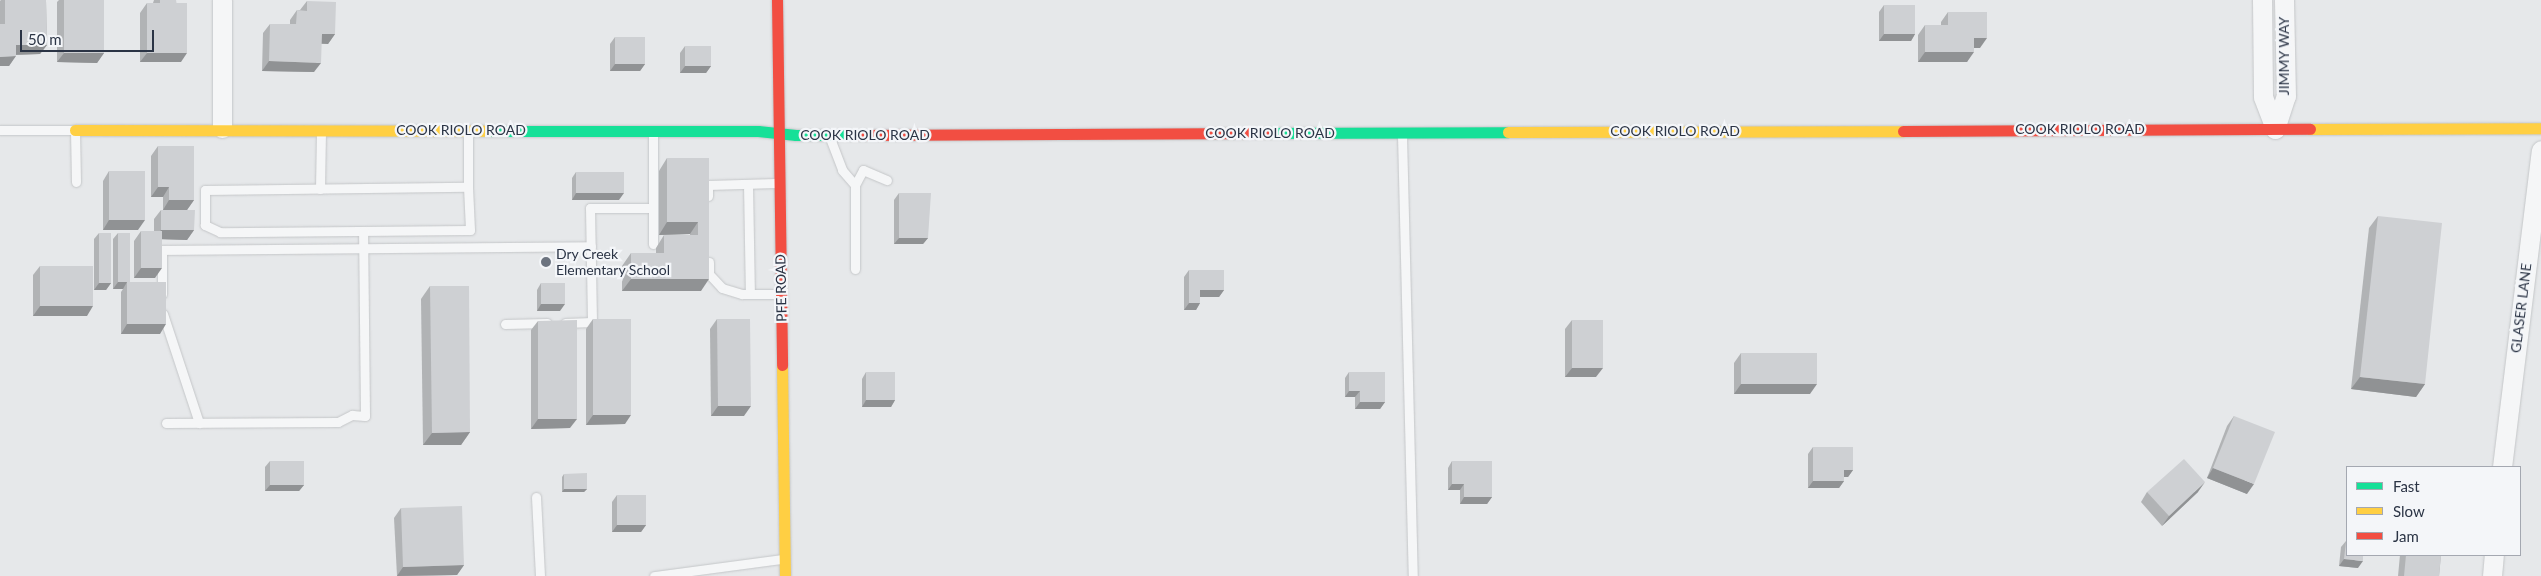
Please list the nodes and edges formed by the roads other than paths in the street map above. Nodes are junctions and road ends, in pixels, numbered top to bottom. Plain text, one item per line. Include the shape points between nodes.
1 (222, 0) edge
2 (777, 0) edge
3 (2262, 0) edge
4 (2284, 0) edge
5 (222, 128) junction
6 (2541, 128) edge
7 (321, 129) junction
8 (2275, 129) junction
9 (0, 130) edge
10 (75, 130) junction
11 (468, 130) junction
12 (653, 130) junction
13 (1402, 133) junction
14 (778, 135) junction
15 (829, 135) junction
16 (2541, 150) edge
17 (887, 180) dead end
18 (76, 182) dead end
19 (779, 183) junction
20 (748, 184) junction
21 (855, 185) junction
22 (468, 187) junction
23 (320, 189) junction
24 (708, 205) edge
25 (653, 208) junction
26 (363, 231) junction
27 (653, 244) dead end
28 (590, 246) junction
29 (363, 248) junction
30 (709, 254) edge
31 (855, 270) dead end
32 (750, 294) junction
33 (781, 294) junction
34 (505, 324) dead end
35 (166, 423) dead end
36 (200, 423) junction
37 (2502, 466) edge
38 (536, 497) dead end
39 (2494, 556) edge
40 (784, 559) junction
41 (540, 576) edge
42 (654, 576) edge
43 (785, 576) edge
44 (1413, 576) edge
45 (2492, 576) edge

1 - 5 street
2 - 14 street, PFE ROAD
3 - 8 street, JIMMY WAY via 2263,97
4 - 8 street, JIMMY WAY via 2286,96
5 - 7 street, COOK RIOLO ROAD
5 - 10 street, COOK RIOLO ROAD
6 - 8 street, COOK RIOLO ROAD
7 - 11 street, COOK RIOLO ROAD
7 - 23 lane
8 - 13 street, COOK RIOLO ROAD
9 - 10 lane, COOK RIOLO ROAD
10 - 18 lane
11 - 12 street, COOK RIOLO ROAD
11 - 22 lane
12 - 14 street, COOK RIOLO ROAD via 758,131
12 - 25 lane
13 - 15 street, COOK RIOLO ROAD
13 - 44 lane
14 - 15 street, COOK RIOLO ROAD
14 - 19 street, PFE ROAD
15 - 21 lane via 842,170
16 - 37 street, GLASER LANE
17 - 21 lane via 862,170
19 - 20 lane
19 - 33 street, PFE ROAD
20 - 24 lane via 708,185
20 - 32 lane
21 - 31 lane
22 - 23 lane
22 - 26 lane via 470,230
23 - 26 lane via 205,190 205,224 220,232
25 - 27 lane
25 - 28 lane via 590,208
26 - 29 lane
28 - 29 lane
28 - 34 lane via 592,322
29 - 36 lane via 365,416 352,415 338,422
29 - 36 lane via 162,250 162,315
30 - 32 lane via 709,274 722,288
32 - 33 lane
33 - 40 street, PFE ROAD
35 - 36 lane
38 - 41 lane
39 - 45 street
40 - 42 lane
40 - 43 street, PFE ROAD

